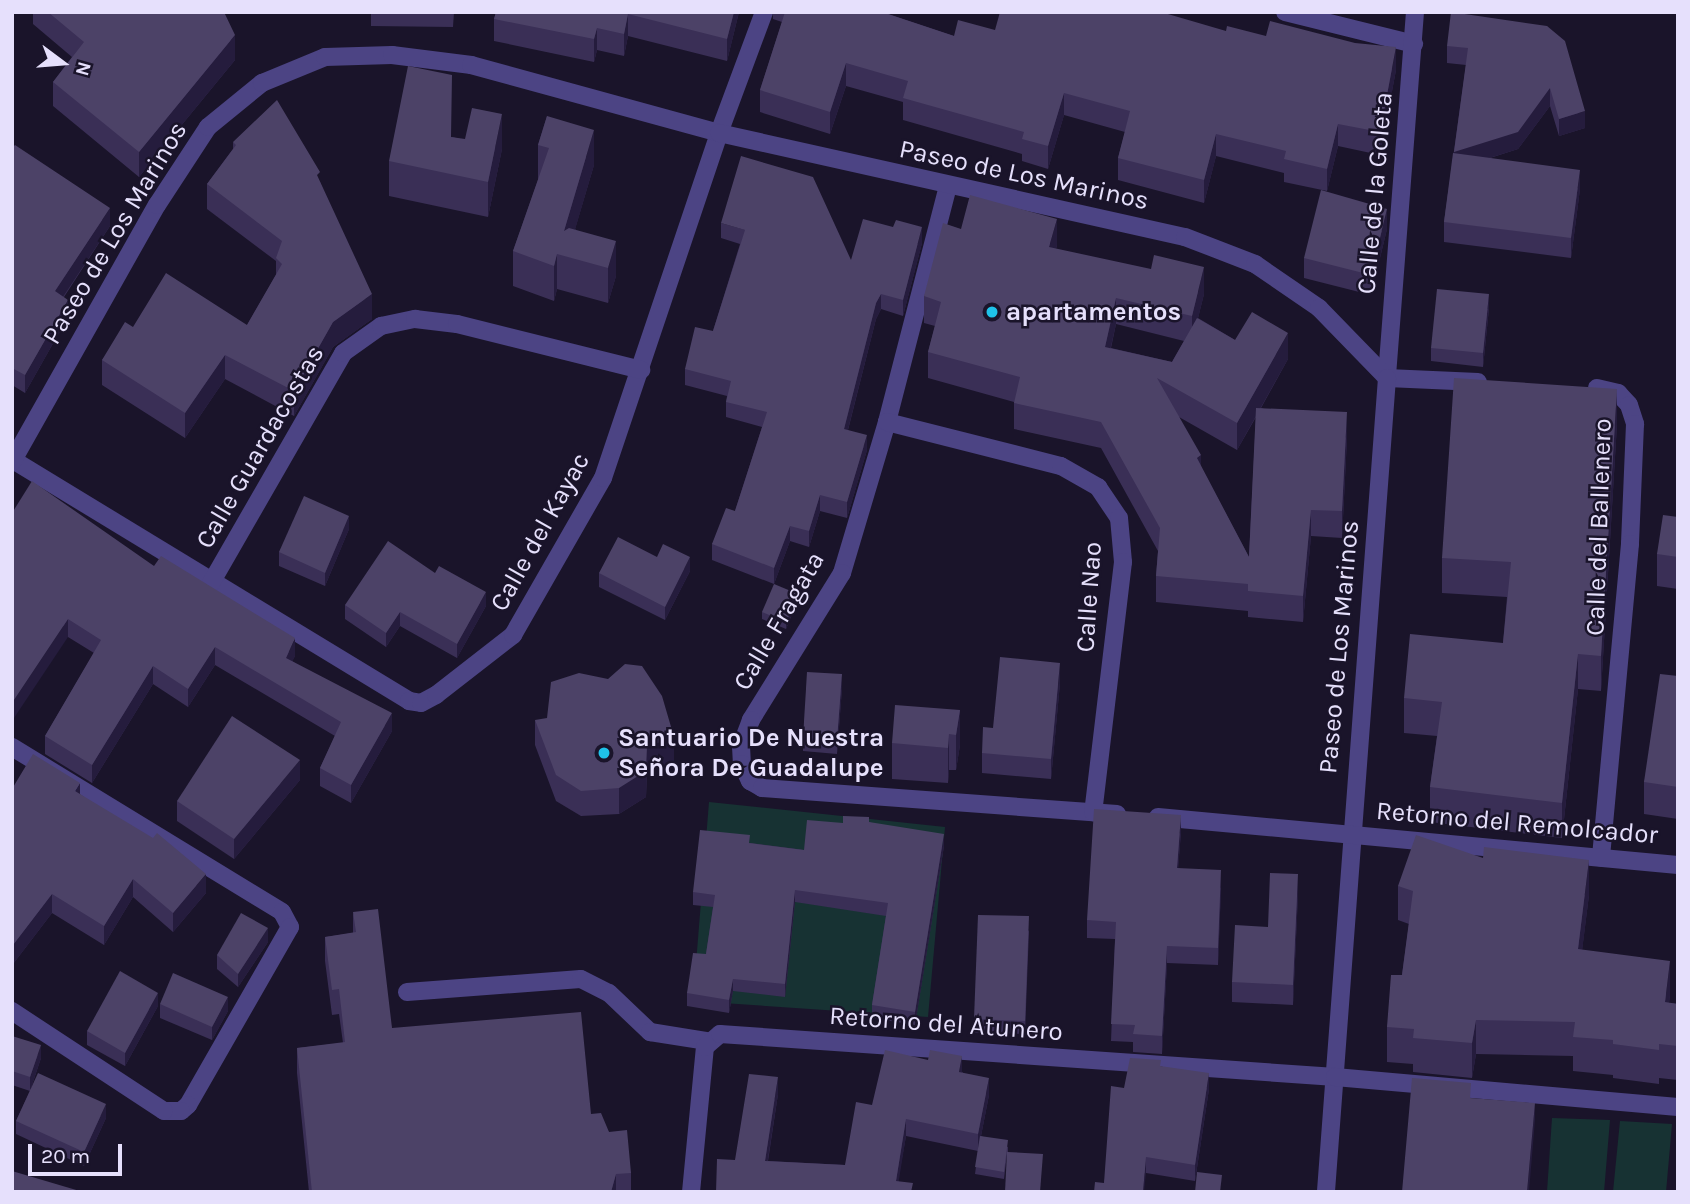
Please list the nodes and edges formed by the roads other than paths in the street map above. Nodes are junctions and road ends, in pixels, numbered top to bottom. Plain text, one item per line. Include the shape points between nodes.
1 (764, 12) edge
2 (1285, 12) edge
3 (1415, 12) edge
4 (1414, 44) junction
5 (719, 133) junction
6 (948, 186) junction
7 (641, 370) junction
8 (1387, 378) junction
9 (1498, 383) edge
10 (1581, 387) edge
11 (887, 422) junction
12 (13, 461) edge
13 (211, 583) junction
14 (12, 747) edge
15 (1093, 811) junction
16 (1351, 834) junction
17 (1601, 858) junction
18 (1678, 865) edge
19 (407, 992) dead end
20 (12, 1010) edge
21 (707, 1041) junction
22 (1335, 1077) junction
23 (1678, 1107) edge
24 (691, 1192) edge
25 (1326, 1192) edge

1 - 5 street
2 - 4 street
3 - 4 street, Calle de la Goleta
4 - 8 street, Calle de la Goleta
5 - 6 street, Paseo de Los Marinos
5 - 7 street, Calle del Kayac
5 - 12 street, Paseo de Los Marinos via 471,65 392,55 325,57 262,83 208,127 157,205
6 - 8 street, Paseo de Los Marinos via 1185,237 1255,264 1319,308
6 - 11 street, Calle Fragata
7 - 13 street, Calle Guardacostas via 457,324 415,319 381,326 343,353
7 - 13 street, Calle del Kayac via 603,478 513,635 421,703 409,701
8 - 9 street
8 - 16 street, Paseo de Los Marinos
10 - 17 street, Calle del Ballenero via 1618,393 1629,405 1635,424 1630,544
11 - 15 street, Calle Nao via 1061,466 1098,487 1119,519 1123,562
11 - 15 street, Calle Fragata via 842,573 751,720 741,746 750,781 762,788
12 - 13 street, Calle del Kayac
14 - 20 street via 282,912 290,927 181,1111 164,1111
15 - 16 street, Calle Fragata
16 - 17 street, Retorno del Remolcador
16 - 22 street, Paseo de Los Marinos
17 - 18 street, Retorno del Remolcador
19 - 21 street, Retorno del Atunero via 582,979 609,993 650,1032
21 - 22 street, Retorno del Atunero via 720,1034
21 - 24 street
22 - 23 street
22 - 25 street, Paseo de Los Marinos

